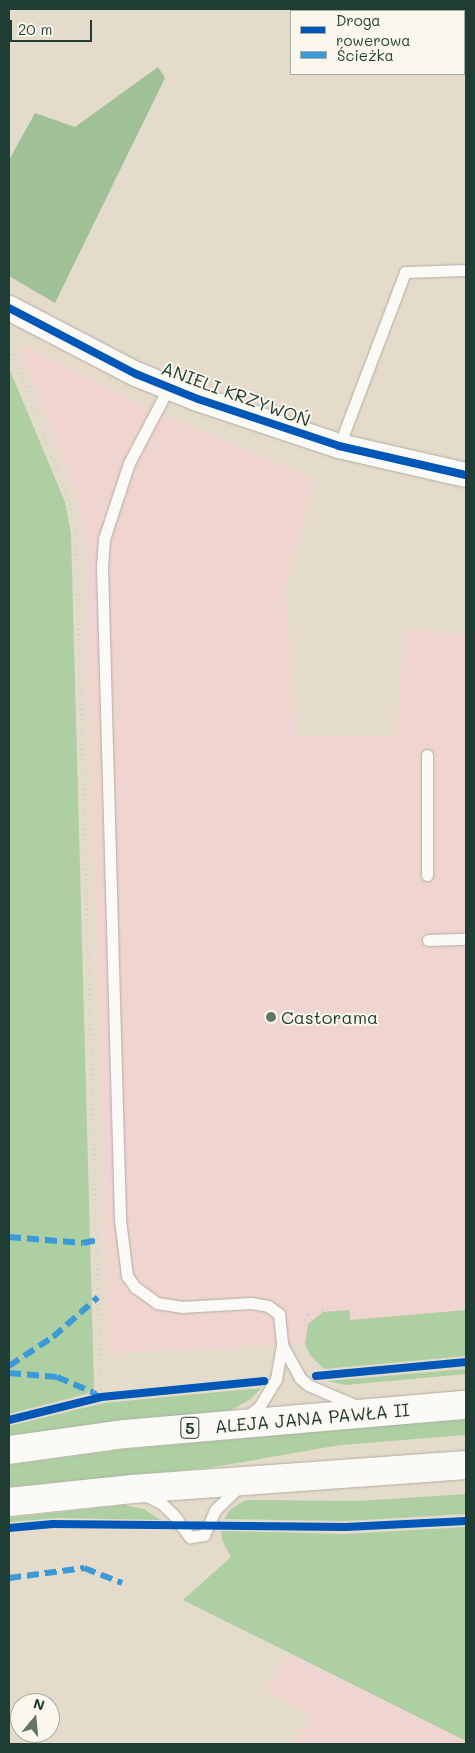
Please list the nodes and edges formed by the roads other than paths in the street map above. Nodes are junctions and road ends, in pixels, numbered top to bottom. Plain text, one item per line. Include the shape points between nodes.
1 (466, 270) edge
2 (9, 308) edge
3 (169, 387) junction
4 (339, 446) junction
5 (466, 475) edge
6 (427, 755) dead end
7 (427, 875) dead end
8 (466, 939) edge
9 (428, 940) dead end
10 (282, 1346) junction
11 (466, 1405) edge
12 (372, 1413) junction
13 (231, 1424) junction
14 (9, 1450) edge
15 (466, 1465) edge
16 (245, 1482) junction
17 (132, 1489) junction
18 (9, 1502) edge

1 - 4 lane via 405,272
2 - 3 street, ANIELI KRZYWOŃ via 68,340
3 - 4 street, ANIELI KRZYWOŃ
3 - 10 lane via 129,463 104,539 102,565 124,1260 127,1276 135,1287 167,1307 229,1302 268,1306 279,1314
4 - 5 street, ANIELI KRZYWOŃ
6 - 7 lane
8 - 9 lane
10 - 12 lane via 300,1378 308,1385
10 - 13 lane via 276,1380 259,1407
11 - 12 main road, ALEJA JANA PAWŁA II / 5
12 - 13 main road, ALEJA JANA PAWŁA II / 5
13 - 14 main road, ALEJA JANA PAWŁA II / 5
15 - 16 main road
16 - 17 main road
16 - 17 lane via 215,1510 204,1535 190,1537 161,1502
17 - 18 main road

